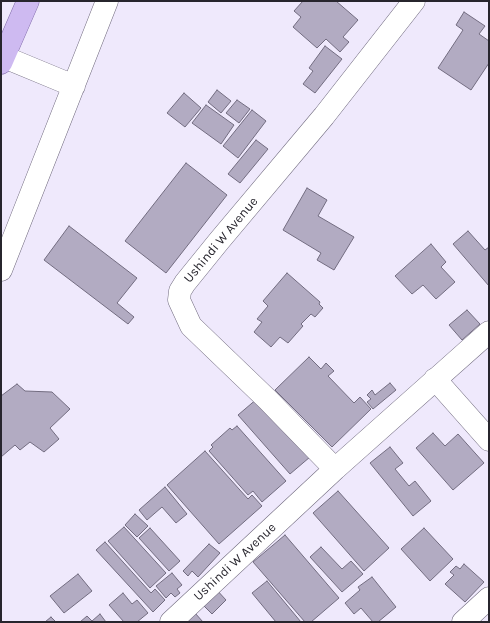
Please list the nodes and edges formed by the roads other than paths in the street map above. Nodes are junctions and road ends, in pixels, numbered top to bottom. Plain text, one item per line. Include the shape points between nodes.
1 (28, 1) edge
2 (107, 1) edge
3 (414, 1) edge
4 (2, 60) edge
5 (74, 86) junction
6 (10, 221) edge
7 (1, 270) edge
8 (489, 332) edge
9 (434, 380) junction
10 (489, 440) edge
11 (335, 469) junction
12 (489, 598) edge
13 (171, 622) edge
14 (463, 622) edge

1 - 4 main road
2 - 5 street
3 - 11 street, Ushindi W Avenue via 324,116 180,291 179,300 191,326
4 - 5 street
5 - 6 street
6 - 7 street
8 - 9 street, Ushindi W Avenue
9 - 10 street
9 - 11 street, Ushindi W Avenue
11 - 13 street, Ushindi W Avenue
12 - 14 street

